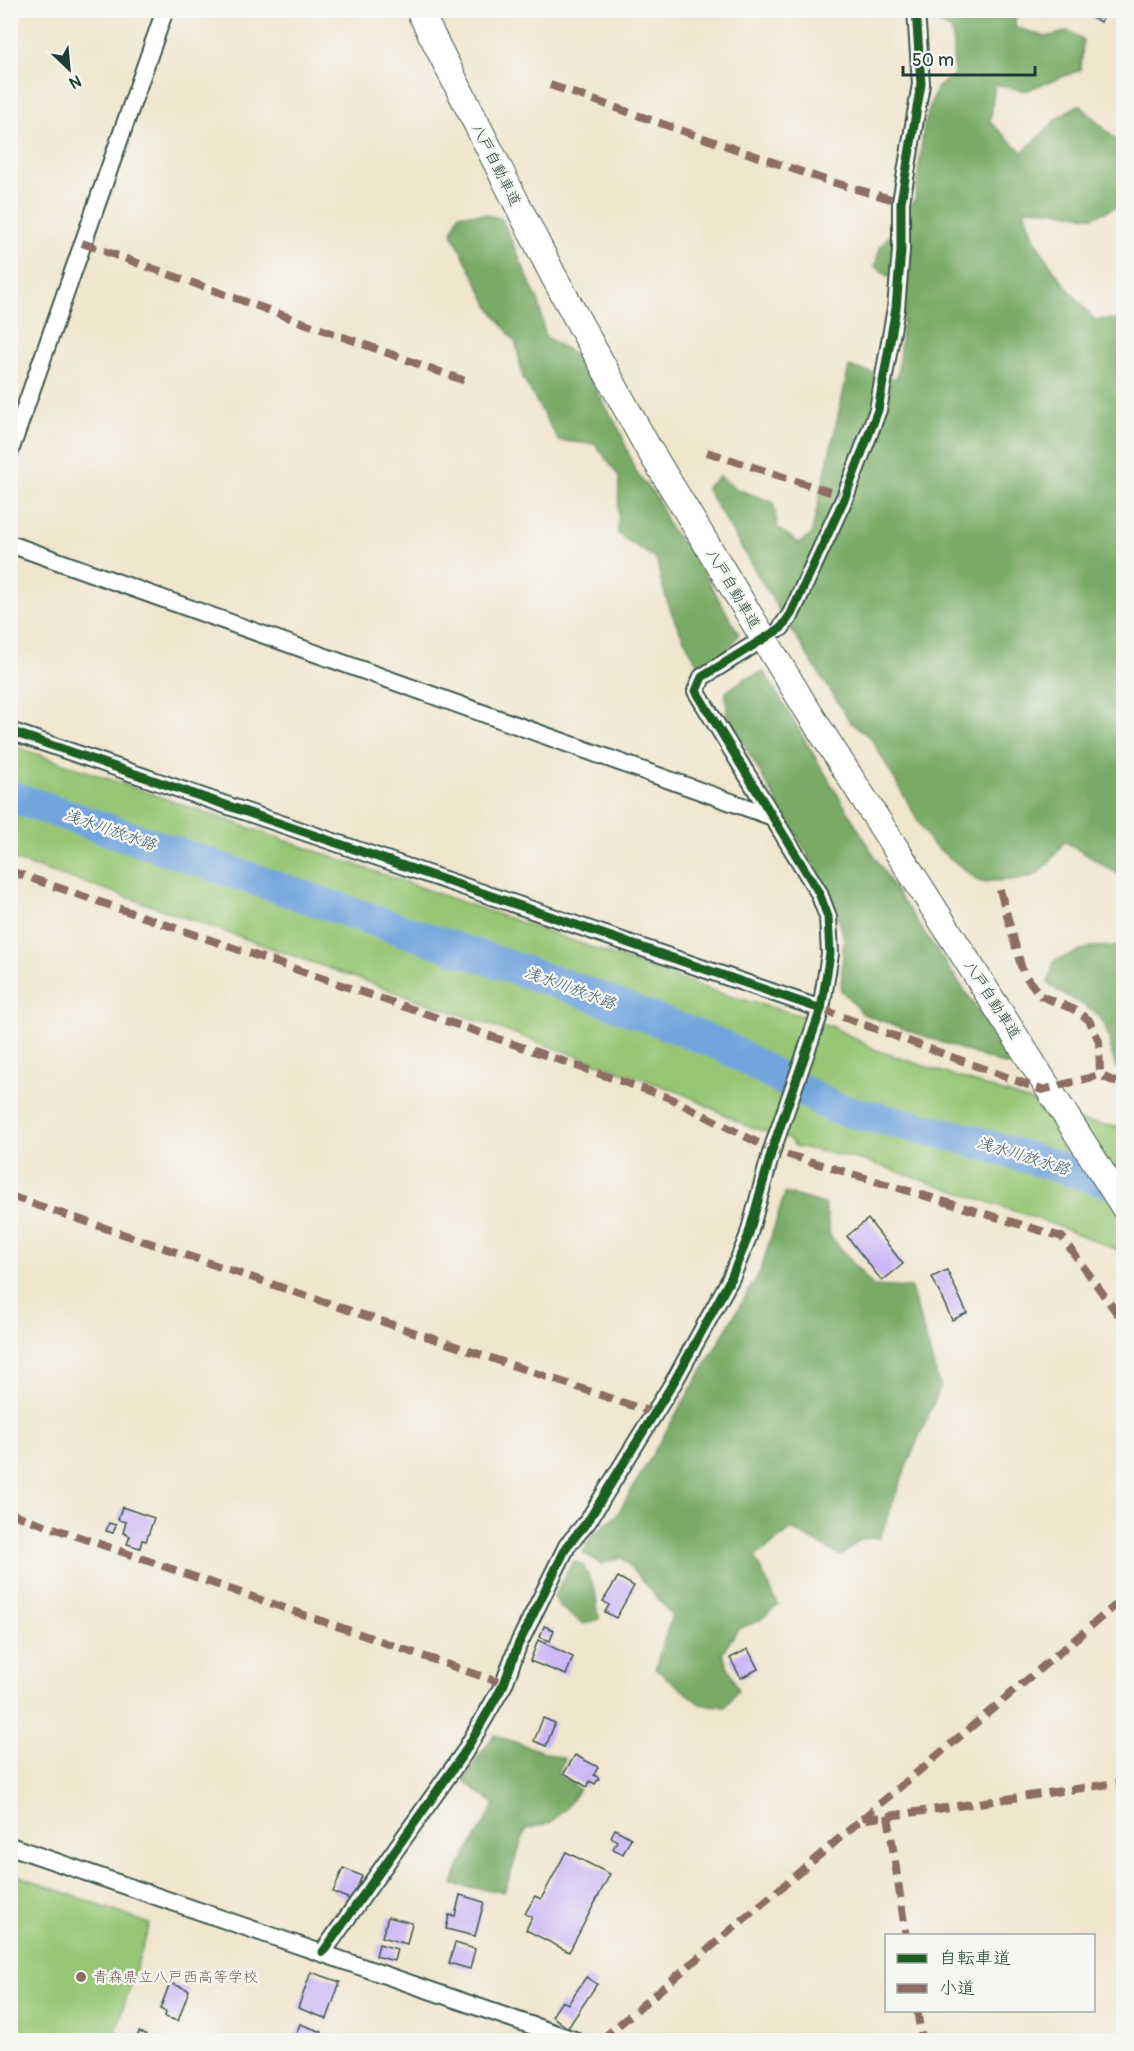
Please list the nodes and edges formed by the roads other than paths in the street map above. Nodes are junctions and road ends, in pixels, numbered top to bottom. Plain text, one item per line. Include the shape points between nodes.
1 (165, 10) edge
2 (419, 10) edge
3 (434, 10) edge
4 (916, 10) edge
5 (10, 450) edge
6 (10, 544) edge
7 (781, 628) dead end
8 (750, 647) dead end
9 (10, 731) edge
10 (773, 817) junction
11 (821, 1009) junction
12 (1036, 1055) junction
13 (1124, 1181) edge
14 (1124, 1207) edge
15 (10, 1846) edge
16 (323, 1952) junction
17 (574, 2040) edge

1 - 5 street
2 - 12 highway, 八戸自動車道 via 553,275 647,446 803,703
3 - 12 highway, 八戸自動車道 via 562,266 656,436
4 - 7 street via 921,84 901,202 896,308 878,410 845,497
6 - 10 street
8 - 10 street via 702,677 696,691
9 - 11 street
10 - 11 street via 819,893 828,917 830,954
11 - 16 street via 731,1278 675,1380 588,1521 567,1546 522,1636 504,1684 464,1753
12 - 13 highway, 八戸自動車道
12 - 14 highway, 八戸自動車道
15 - 16 street
16 - 17 street

